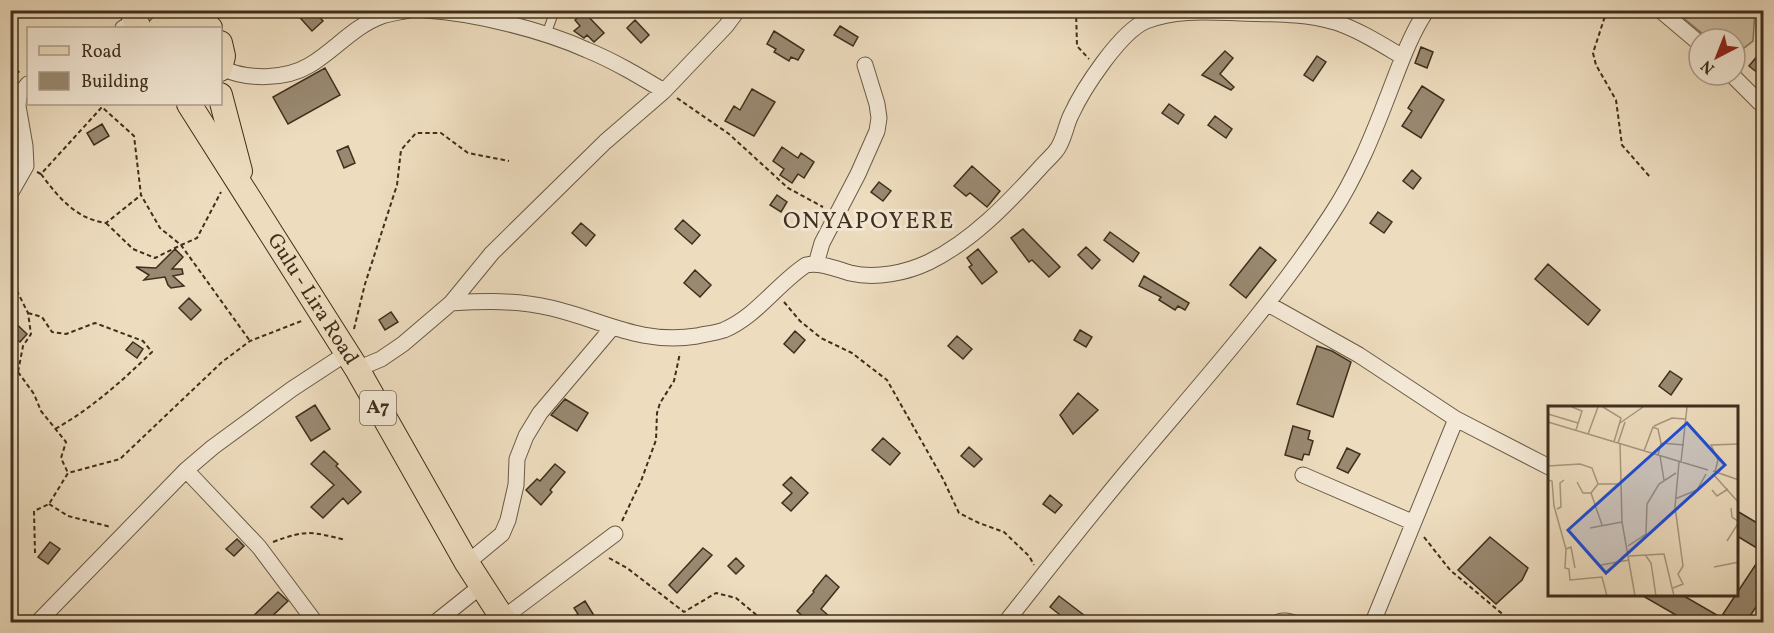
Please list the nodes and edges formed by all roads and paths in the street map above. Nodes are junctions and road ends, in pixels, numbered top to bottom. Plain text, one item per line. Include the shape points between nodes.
1 (409, 10) edge
2 (426, 10) edge
3 (555, 10) edge
4 (738, 10) edge
5 (1076, 10) edge
6 (1426, 10) edge
7 (1607, 10) edge
8 (1660, 10) edge
9 (144, 22) edge
10 (209, 27) edge
11 (1687, 33) edge
12 (546, 35) junction
13 (1403, 57) junction
14 (1103, 63) junction
15 (866, 65) dead end
16 (222, 68) edge
17 (27, 85) edge
18 (1744, 87) edge
19 (664, 91) junction
20 (222, 103) edge
21 (1760, 103) dead end
22 (190, 105) edge
23 (509, 161) dead end
24 (26, 166) junction
25 (232, 170) junction
26 (41, 174) junction
27 (1650, 177) dead end
28 (10, 194) edge
29 (141, 195) junction
30 (246, 195) junction
31 (837, 218) junction
32 (106, 223) junction
33 (181, 245) junction
34 (816, 264) junction
35 (10, 278) edge
36 (775, 293) junction
37 (450, 303) junction
38 (1268, 304) junction
39 (28, 313) junction
40 (321, 313) junction
41 (612, 328) junction
42 (682, 338) junction
43 (250, 341) junction
44 (349, 356) junction
45 (18, 372) junction
46 (10, 373) edge
47 (1456, 419) junction
48 (55, 429) junction
49 (1548, 466) edge
50 (186, 470) junction
51 (68, 473) junction
52 (1302, 475) dead end
53 (50, 504) junction
54 (1412, 522) junction
55 (125, 531) junction
56 (615, 534) joint
57 (346, 540) dead end
58 (259, 547) junction
59 (596, 550) junction
60 (35, 553) dead end
61 (467, 563) junction
62 (1041, 578) junction
63 (481, 586) junction
64 (504, 620) edge
65 (38, 622) edge
66 (315, 622) edge
67 (436, 622) edge
68 (765, 622) edge
69 (1006, 622) edge
70 (1272, 622) edge
71 (1299, 622) edge
72 (1373, 622) edge
73 (1512, 622) edge

1 - 16 street via 383,15 351,33 309,66 278,76 235,74
2 - 12 street
3 - 12 lane
4 - 19 street
5 - 14 path via 1077,46 1087,59
6 - 13 street
7 - 27 path via 1593,53 1596,65 1616,100 1622,145
8 - 11 street
9 - 10 main road via 193,19
12 - 19 street via 586,49
13 - 14 street via 1334,22 1275,13 1201,12 1146,21 1132,29
13 - 38 street via 1353,176
14 - 34 street via 1073,109 1055,152 1009,201 951,249 908,270 873,276
15 - 31 street via 877,104 877,131
17 - 24 street via 19,95 18,106
18 - 21 street
19 - 31 path via 729,134 788,188
19 - 37 street via 605,142 492,253
20 - 30 main road, A7
22 - 25 main road, A7
23 - 44 path via 468,153 441,133 416,133 401,150 397,185 365,284
24 - 26 path
24 - 28 street
25 - 30 main road, A7
25 - 33 path via 197,238
26 - 29 path via 102,107 134,136
26 - 32 path via 75,212
29 - 32 path
29 - 33 path via 160,228
30 - 40 main road, Gulu - Lira Road / A7
31 - 34 street via 822,243
32 - 33 path via 133,249 155,258
33 - 43 path
34 - 36 street via 802,268
35 - 39 path
36 - 42 street via 733,326
36 - 62 path via 821,338 852,353 886,380 944,479 959,513 1004,532 1029,556
37 - 41 street via 503,300 551,308
37 - 44 street via 381,359
38 - 47 street via 1359,356
38 - 62 street
39 - 45 path via 31,334 22,346
39 - 48 path via 42,317 52,332 66,334 95,323 143,341 152,352 75,418
40 - 43 path
40 - 44 main road, Gulu - Lira Road / A7
41 - 42 street via 654,338
41 - 61 street via 540,413 517,459 516,484 502,534
42 - 56 path via 674,381 657,413 657,440
43 - 51 path via 222,362 120,459
44 - 50 street via 292,389
44 - 61 main road, Gulu - Lira Road / A7
45 - 46 path
45 - 48 path
47 - 49 street
47 - 54 street
48 - 51 path via 66,442 61,458
50 - 55 street
50 - 58 street
51 - 53 path
52 - 54 street
53 - 55 path via 68,516
53 - 60 path via 34,511
54 - 72 street
54 - 73 path via 1450,570
55 - 65 street
56 - 59 street
57 - 58 path via 298,533
58 - 66 street
59 - 64 street
59 - 68 path via 627,568 684,612 716,593 736,598
61 - 63 main road, Gulu - Lira Road / A7
62 - 69 street
63 - 64 main road, Gulu - Lira Road / A7
63 - 67 street
70 - 71 lane via 1286,617

